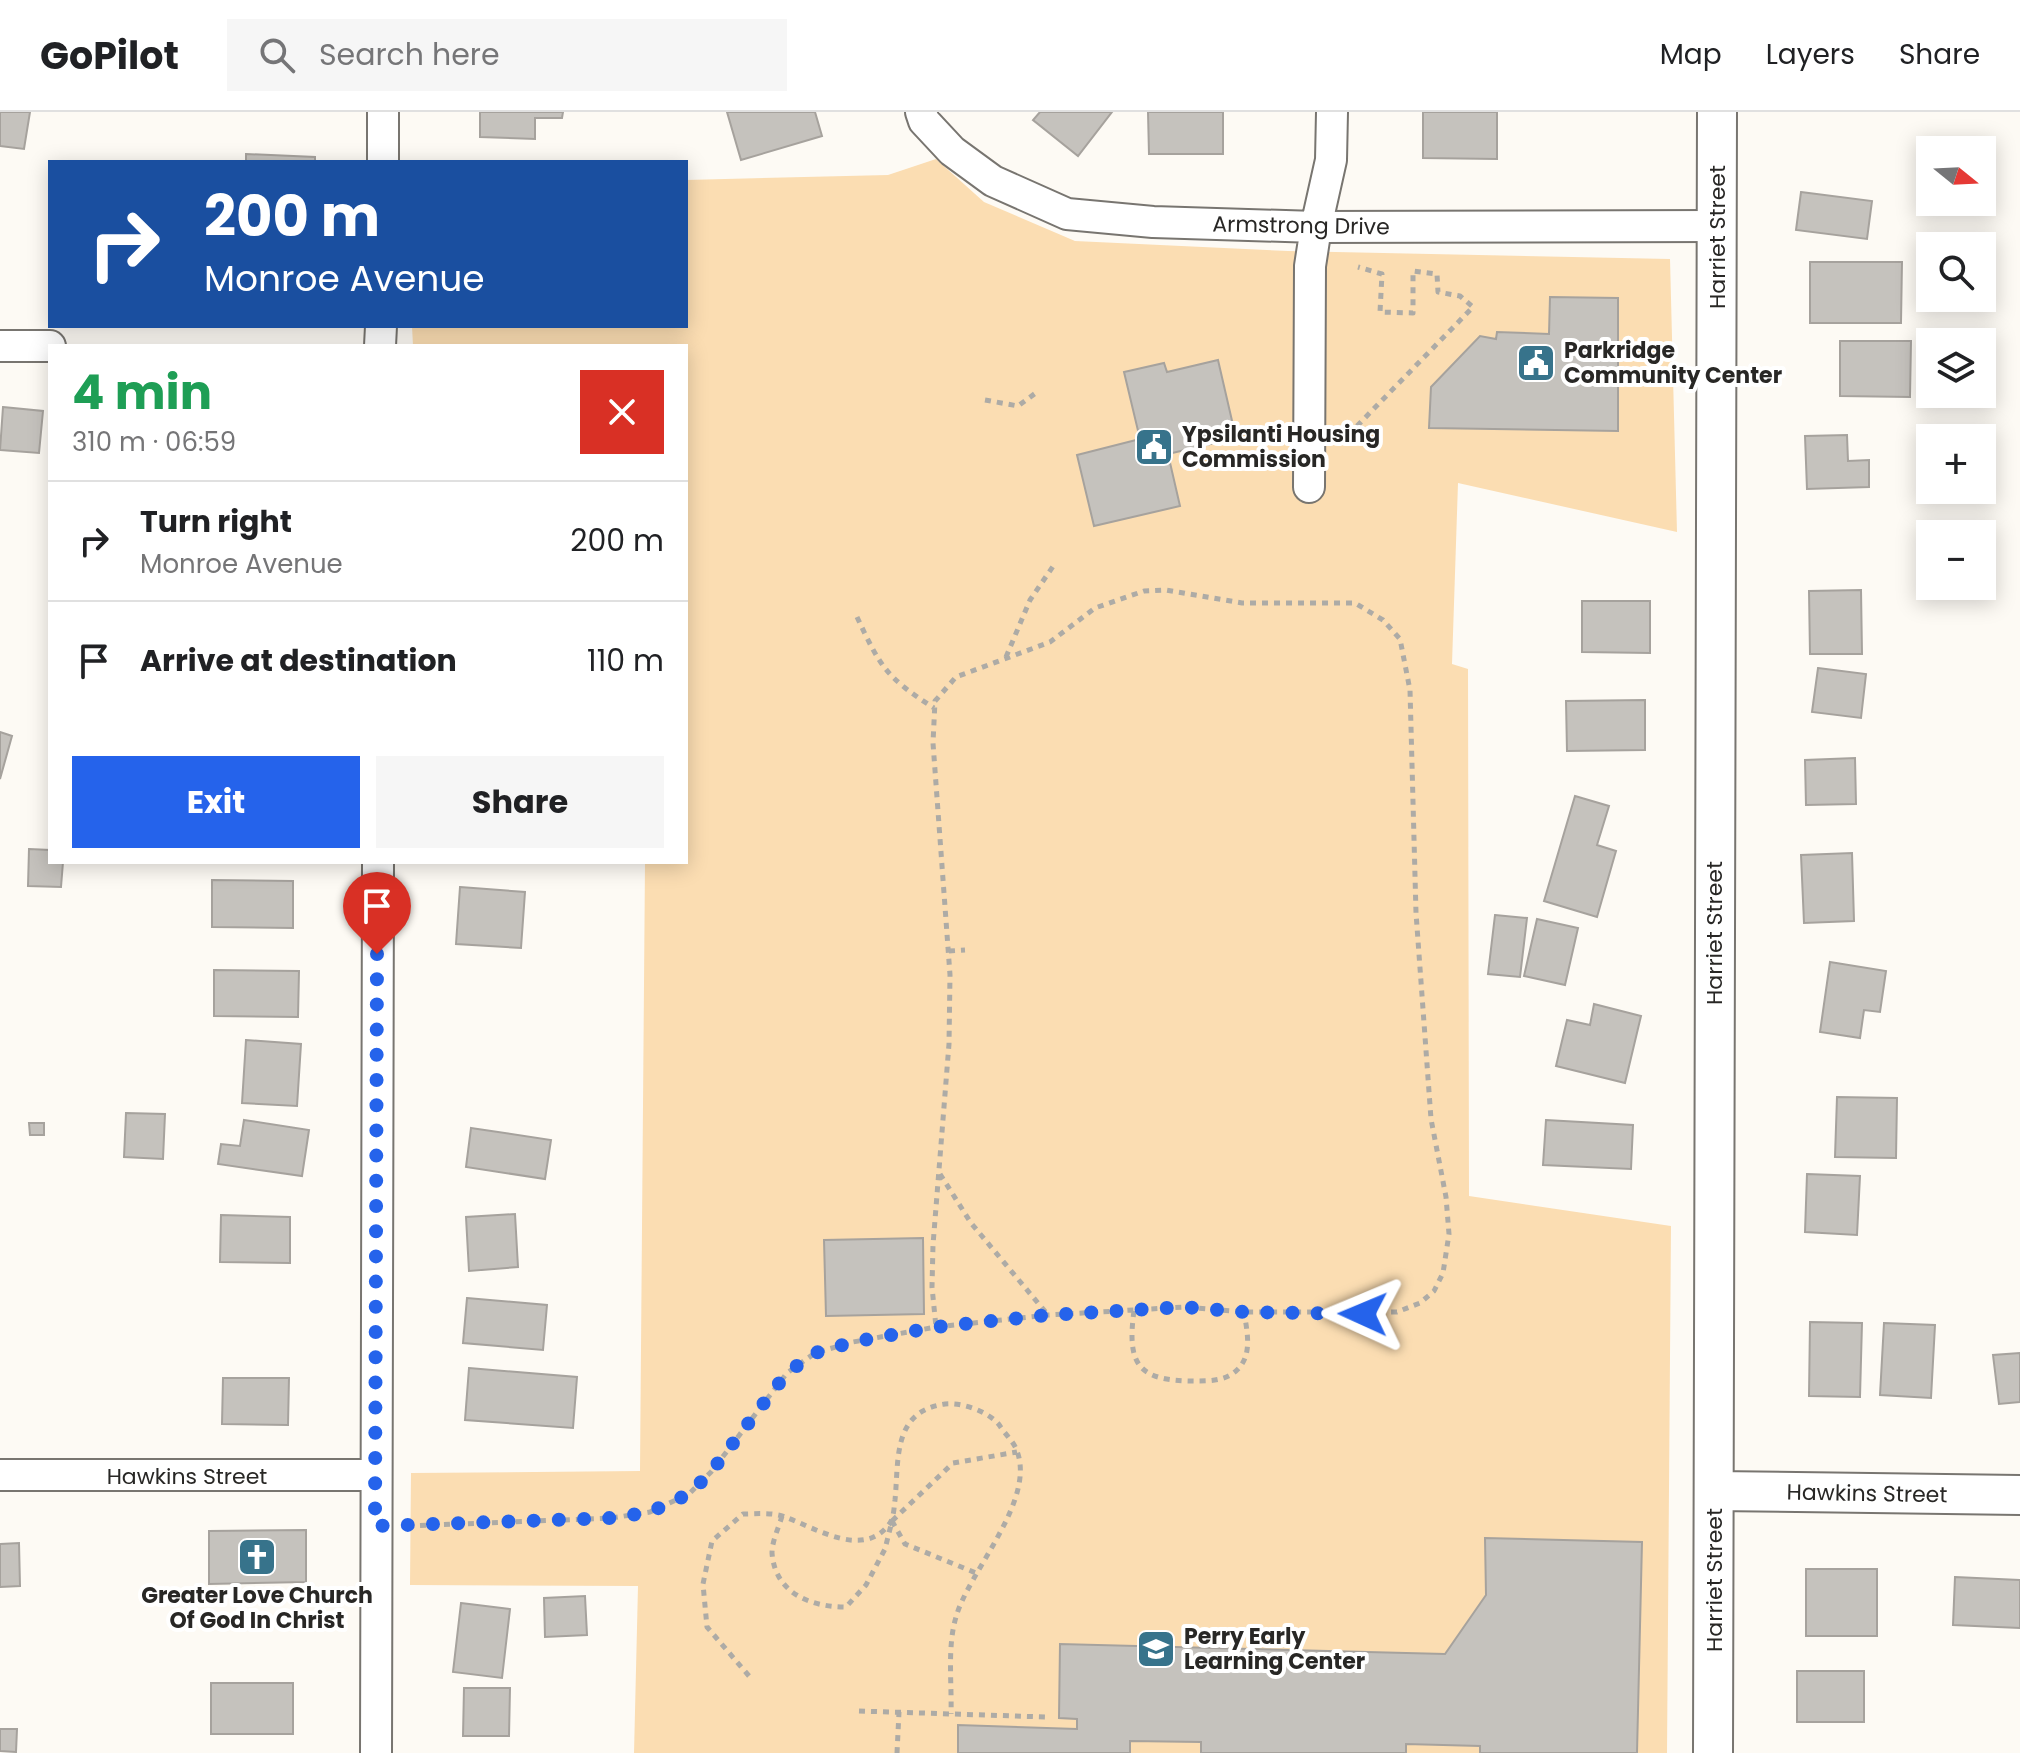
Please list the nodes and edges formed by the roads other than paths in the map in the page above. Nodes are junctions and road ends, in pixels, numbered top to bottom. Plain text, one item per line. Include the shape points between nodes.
1 (383, 112) edge
2 (921, 112) edge
3 (1332, 112) edge
4 (1717, 112) edge
5 (383, 160) edge
6 (1717, 226) junction
7 (1316, 227) junction
8 (0, 346) edge
9 (48, 346) edge
10 (1309, 487) dead end
11 (378, 864) edge
12 (0, 1475) edge
13 (374, 1475) junction
14 (1715, 1491) junction
15 (2020, 1495) edge
16 (376, 1753) edge
17 (1713, 1753) edge

1 - 5 street
2 - 7 street, Armstrong Drive via 952,151 993,181 1067,214
3 - 7 street via 1331,160
4 - 6 street, Harriet Street
6 - 7 street, Armstrong Drive
6 - 14 street, Harriet Street
7 - 10 street via 1310,277
8 - 9 street
11 - 13 street
12 - 13 street, Hawkins Street
13 - 16 street
14 - 15 street, Hawkins Street
14 - 17 street, Harriet Street

